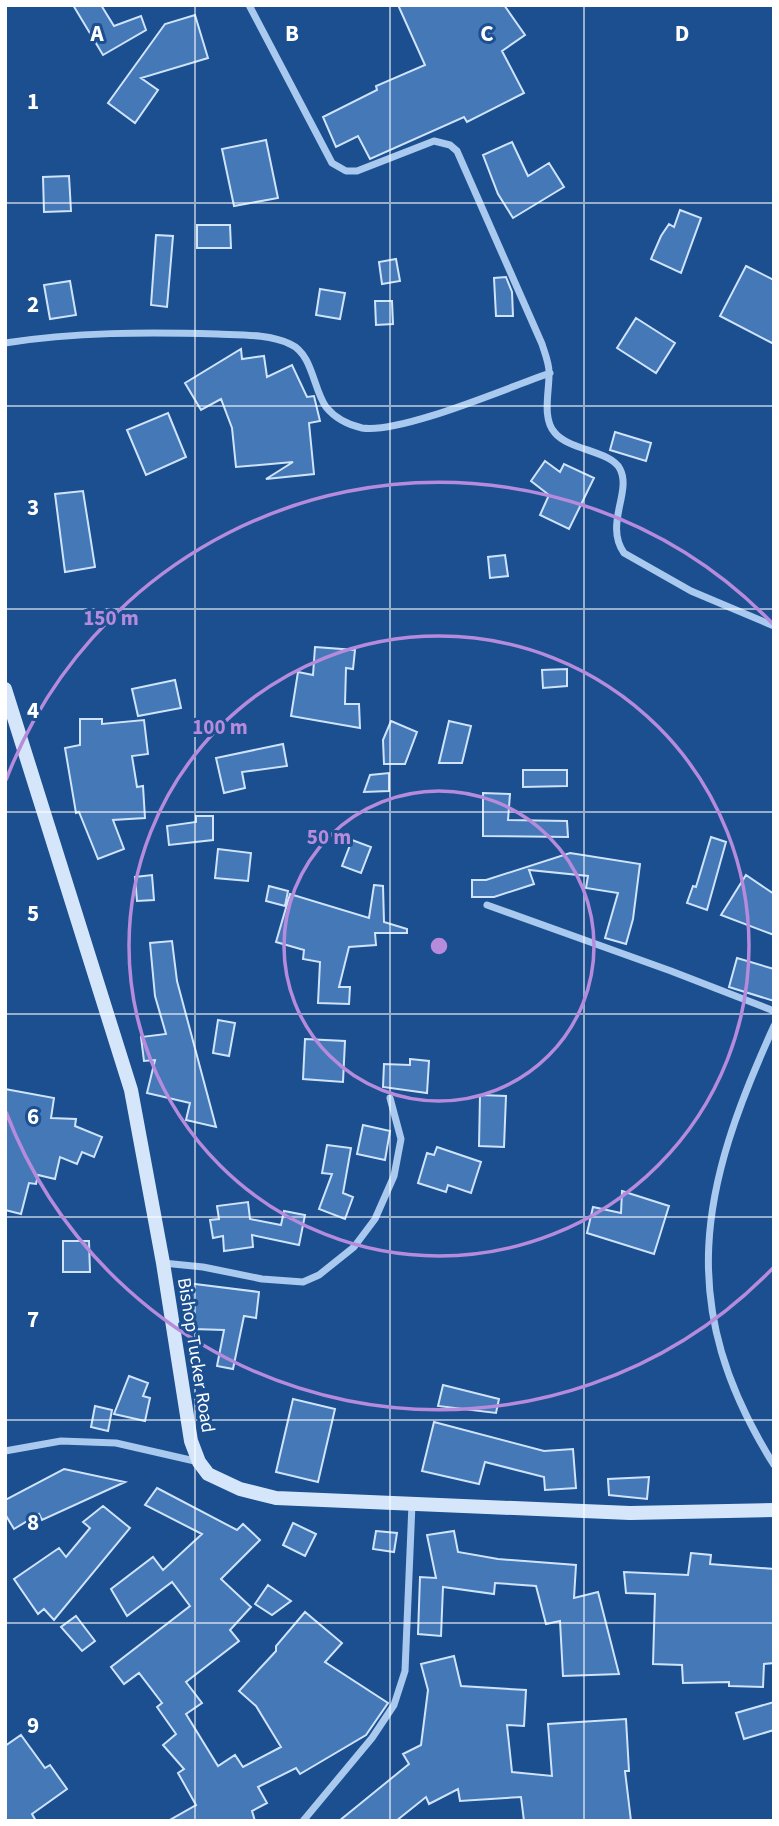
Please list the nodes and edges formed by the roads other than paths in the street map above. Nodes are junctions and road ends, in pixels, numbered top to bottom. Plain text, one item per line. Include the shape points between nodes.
1 (249, 5) edge
2 (5, 343) edge
3 (550, 373) junction
4 (774, 626) edge
5 (5, 689) edge
6 (487, 905) dead end
7 (774, 1012) edge
8 (774, 1026) edge
9 (390, 1098) dead end
10 (163, 1263) junction
11 (5, 1451) edge
12 (199, 1462) junction
13 (774, 1465) edge
14 (412, 1503) junction
15 (774, 1510) edge
16 (303, 1821) edge

1 - 3 street via 332,163 339,168 357,171 434,141 457,151 542,344
2 - 3 street via 183,333 284,341 303,356 326,406 340,420 363,428 400,425
3 - 4 street via 549,420 554,433 620,469 616,526 617,543 624,553 691,591
5 - 10 main road, Bishop Tucker Road via 131,1090
6 - 7 street
8 - 13 street via 729,1132 716,1177 708,1267 725,1369 754,1434
9 - 10 street via 401,1139 394,1176 368,1229 354,1247 319,1275 303,1282 262,1279 204,1266
10 - 12 main road, Bishop Tucker Road via 183,1405
11 - 12 street via 61,1441 116,1443
12 - 14 main road, Bishop Tucker Road via 223,1482 276,1498
14 - 15 main road, Bishop Tucker Road via 630,1513
14 - 16 street via 405,1671 394,1705

